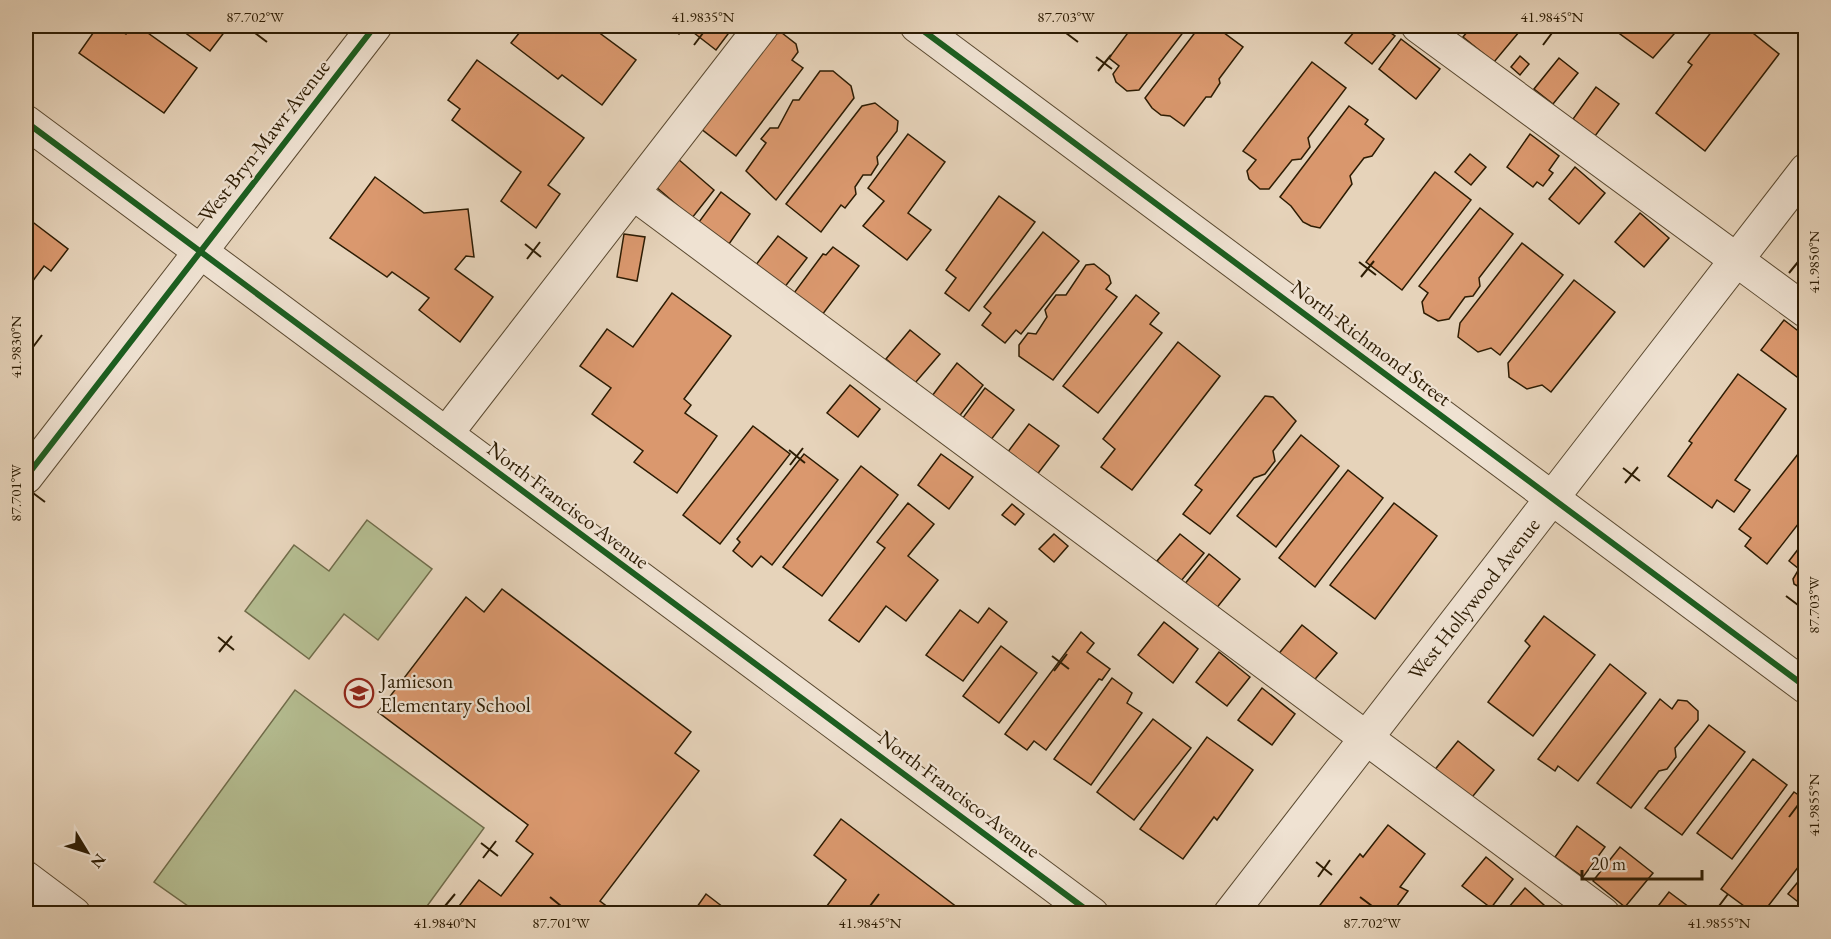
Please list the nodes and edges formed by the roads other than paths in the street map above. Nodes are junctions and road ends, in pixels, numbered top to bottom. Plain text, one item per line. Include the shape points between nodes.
1 (375, 26) edge
2 (762, 26) edge
3 (917, 26) edge
4 (1418, 26) edge
5 (26, 122) edge
6 (1806, 170) edge
7 (633, 193) junction
8 (200, 251) junction
9 (1736, 260) junction
10 (1806, 311) edge
11 (446, 434) junction
12 (26, 477) edge
13 (1551, 498) junction
14 (1806, 687) edge
15 (1366, 738) junction
16 (26, 878) edge
17 (74, 914) edge
18 (1092, 914) edge
19 (1230, 914) edge
20 (1603, 914) edge

1 - 8 street, West Bryn Mawr Avenue
2 - 7 street
3 - 13 street, North Richmond Street
4 - 9 street
5 - 8 street, North Francisco Avenue
6 - 9 street, West Hollywood Avenue
7 - 11 street
7 - 15 street
8 - 11 street, North Francisco Avenue
8 - 12 street, West Bryn Mawr Avenue
9 - 10 street
9 - 13 street, West Hollywood Avenue
11 - 18 street, North Francisco Avenue
13 - 14 street, North Richmond Street
13 - 15 street, West Hollywood Avenue
15 - 19 street, West Hollywood Avenue
15 - 20 street
16 - 17 street

